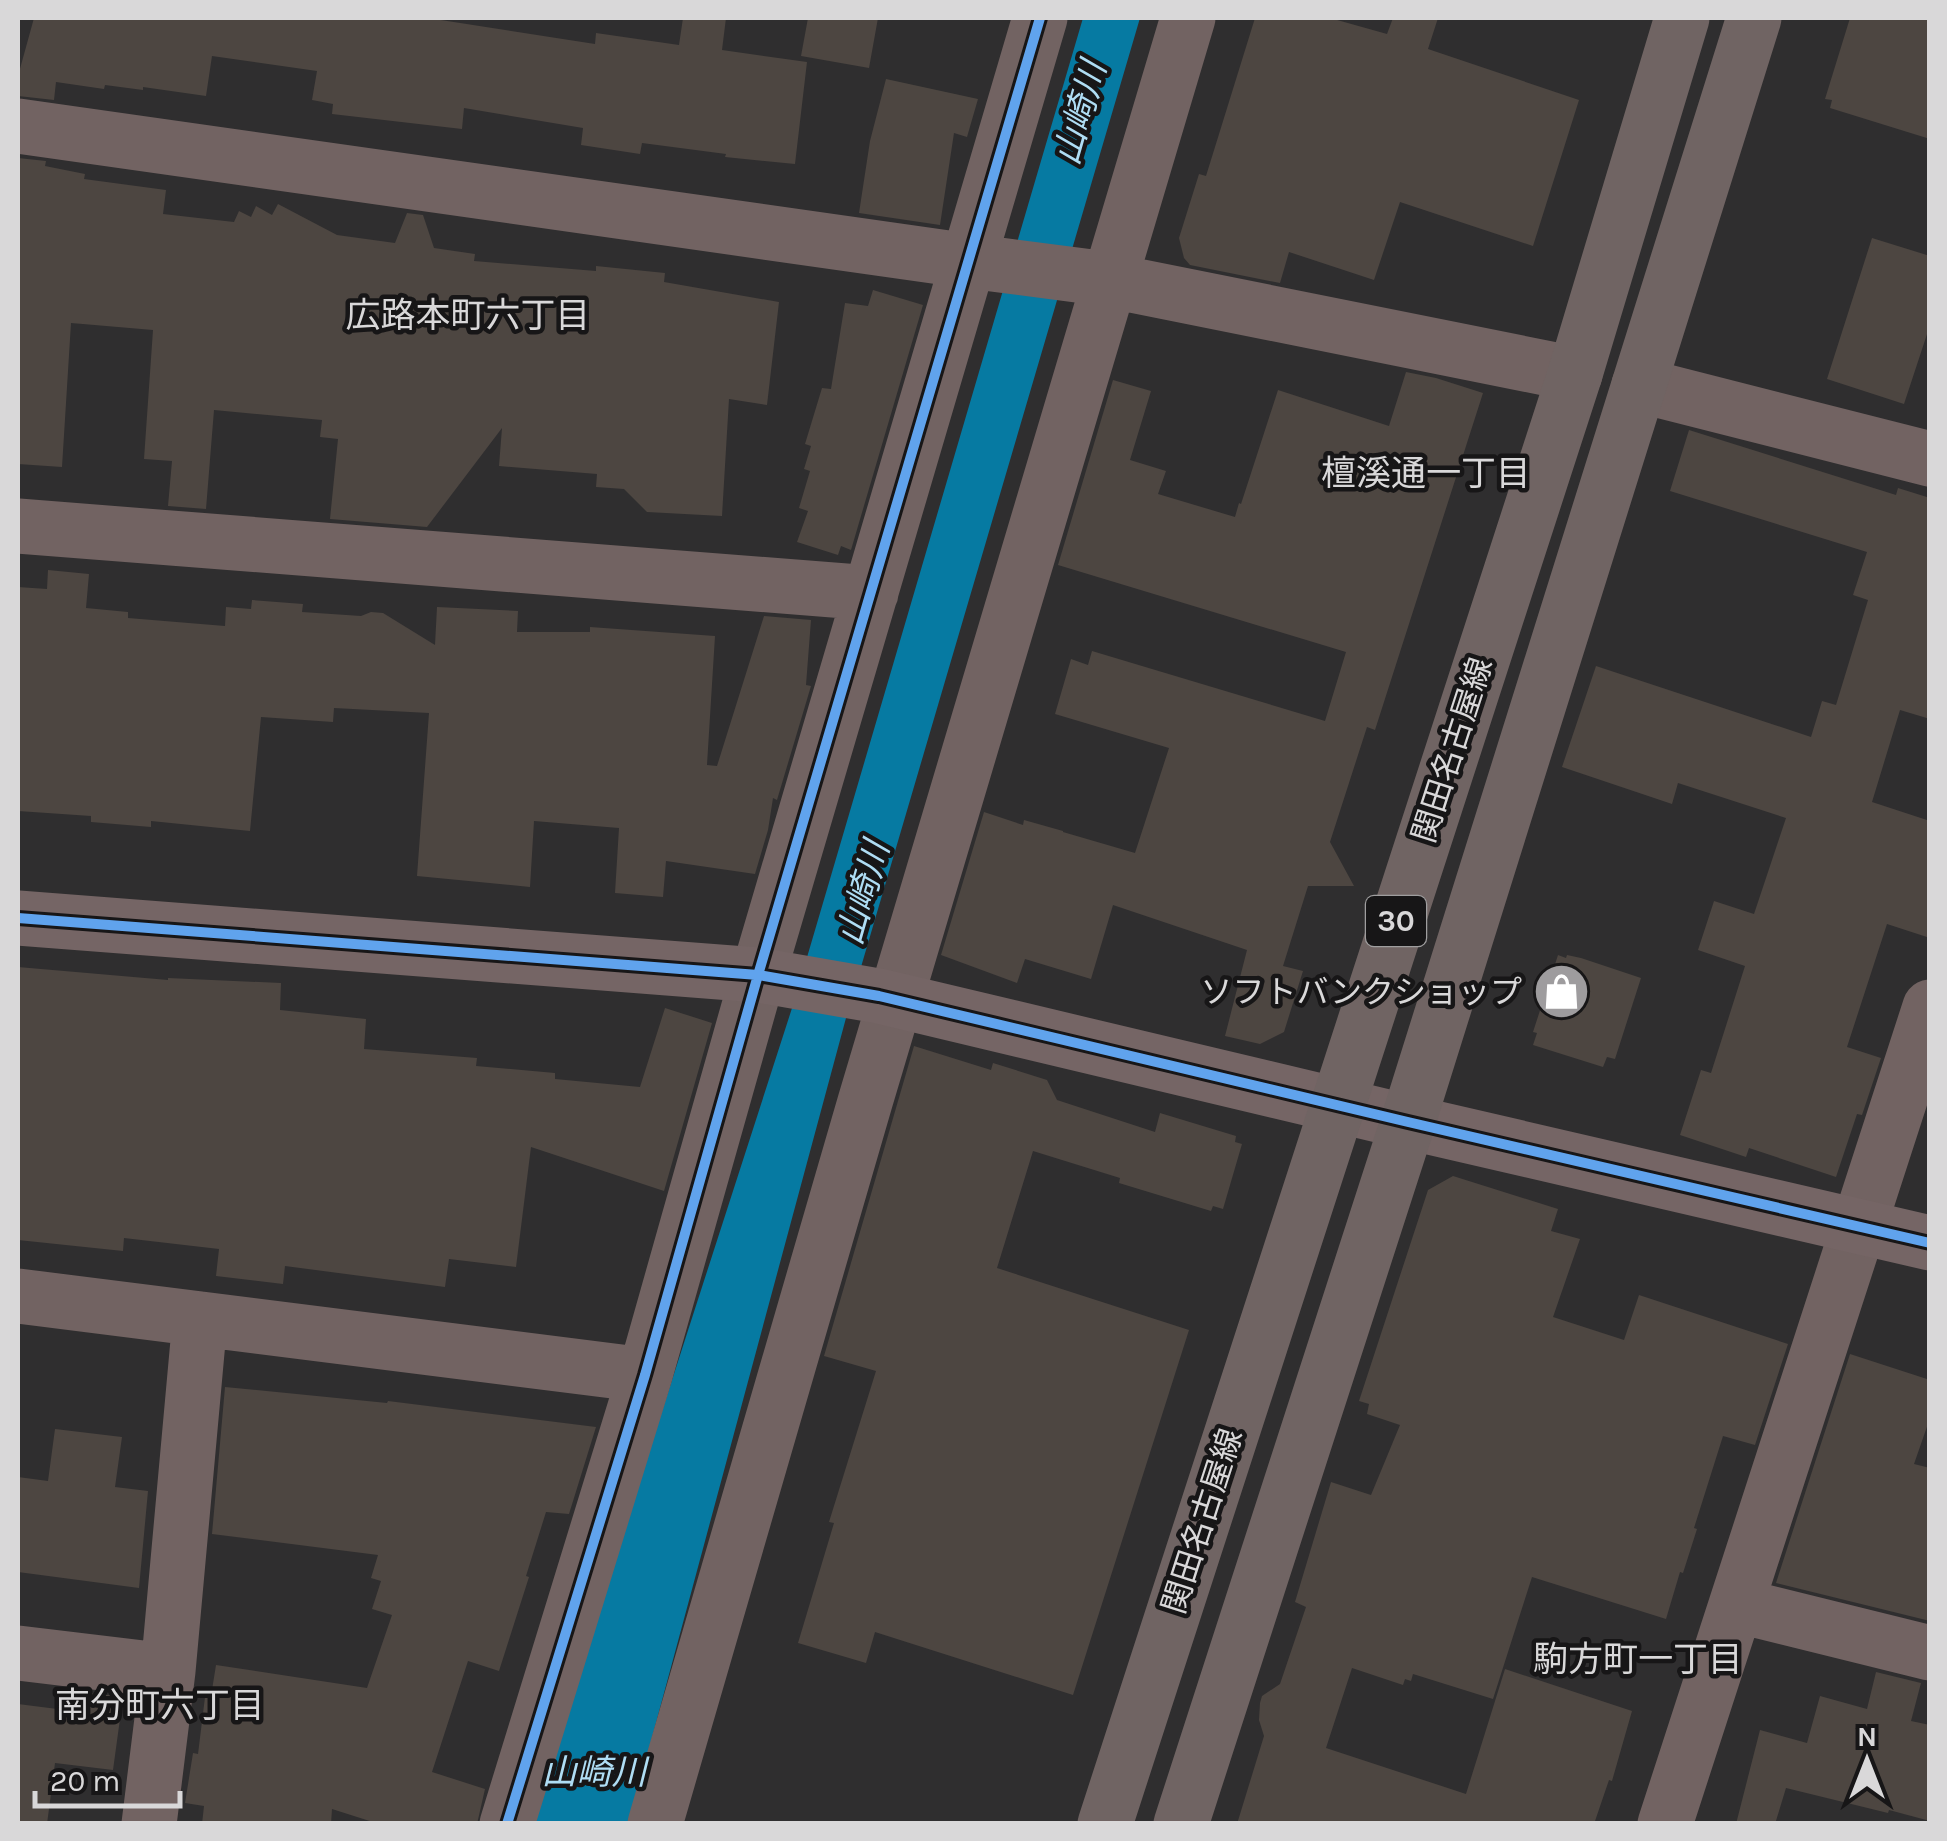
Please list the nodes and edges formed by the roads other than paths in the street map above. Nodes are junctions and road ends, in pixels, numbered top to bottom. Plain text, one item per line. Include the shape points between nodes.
1 (1040, 18) edge
2 (1188, 18) edge
3 (1682, 18) edge
4 (1754, 18) edge
5 (18, 126) edge
6 (969, 262) junction
7 (1101, 279) junction
8 (1575, 374) junction
9 (1639, 385) junction
10 (1930, 459) edge
11 (18, 526) edge
12 (871, 593) junction
13 (18, 918) edge
14 (758, 974) junction
15 (887, 998) junction
16 (1930, 1007) edge
17 (1337, 1104) junction
18 (1408, 1122) junction
19 (1859, 1226) junction
20 (1930, 1243) edge
21 (18, 1296) edge
22 (200, 1319) junction
23 (646, 1376) junction
24 (1736, 1605) junction
25 (18, 1653) edge
26 (1930, 1653) edge
27 (168, 1671) junction
28 (150, 1824) edge
29 (507, 1824) edge
30 (655, 1824) edge
31 (1104, 1824) edge
32 (1180, 1824) edge
33 (1665, 1824) edge

1 - 6 street
2 - 7 street
3 - 8 main road, 関田名古屋線 / 30
4 - 9 main road, 30
5 - 6 street
6 - 7 street
6 - 12 street
7 - 8 street
7 - 15 street
8 - 17 main road, 関田名古屋線 / 30
9 - 10 street
9 - 18 main road, 30
11 - 12 street
12 - 14 street
13 - 14 street
14 - 15 street
14 - 23 street
15 - 17 street
15 - 30 street
16 - 19 street
17 - 18 street
17 - 31 main road, 関田名古屋線 / 30
18 - 19 street
18 - 32 main road, 30
19 - 20 street
19 - 24 street
21 - 22 street
22 - 23 street
22 - 27 street
23 - 29 street
24 - 26 street
24 - 33 street
25 - 27 street
27 - 28 street

